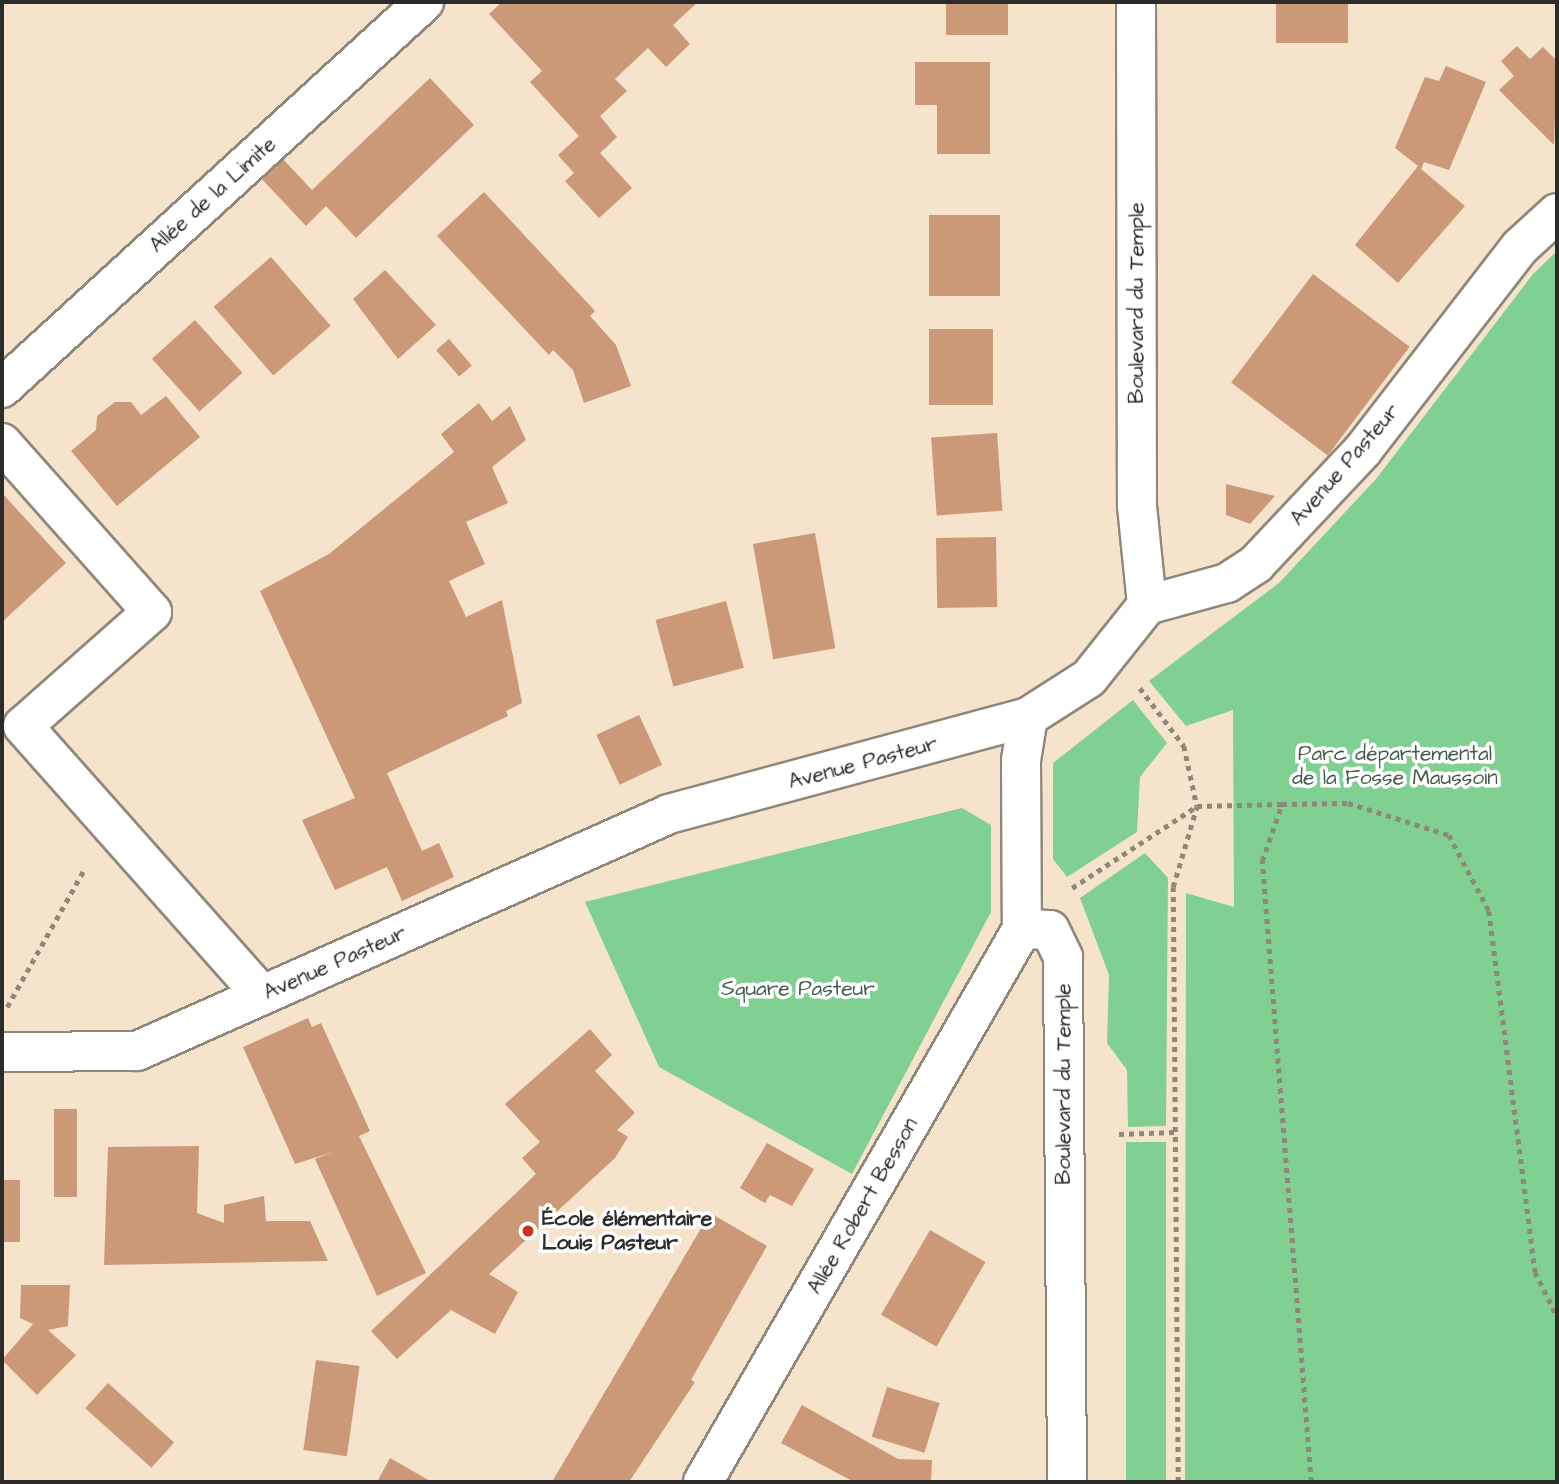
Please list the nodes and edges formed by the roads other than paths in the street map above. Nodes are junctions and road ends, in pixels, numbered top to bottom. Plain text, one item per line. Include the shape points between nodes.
1 (424, 2) edge
2 (1136, 2) edge
3 (1557, 213) edge
4 (2, 388) edge
5 (2, 443) edge
6 (1147, 604) junction
7 (1028, 718) junction
8 (1022, 929) junction
9 (261, 995) junction
10 (2, 1052) edge
11 (704, 1482) edge
12 (1067, 1482) edge

1 - 4 street, Allée de la Limite
2 - 6 street, Boulevard du Temple via 1137,506
3 - 6 street, Avenue Pasteur via 1520,247 1363,450 1256,564 1227,583
5 - 9 street via 152,612 23,726
6 - 7 street, Avenue Pasteur via 1089,678
7 - 8 street via 1021,760
7 - 9 street, Avenue Pasteur via 669,814
8 - 11 street, Allée Robert Besson
8 - 12 street, Boulevard du Temple via 1050,930 1063,957
9 - 10 street, Avenue Pasteur via 137,1051

